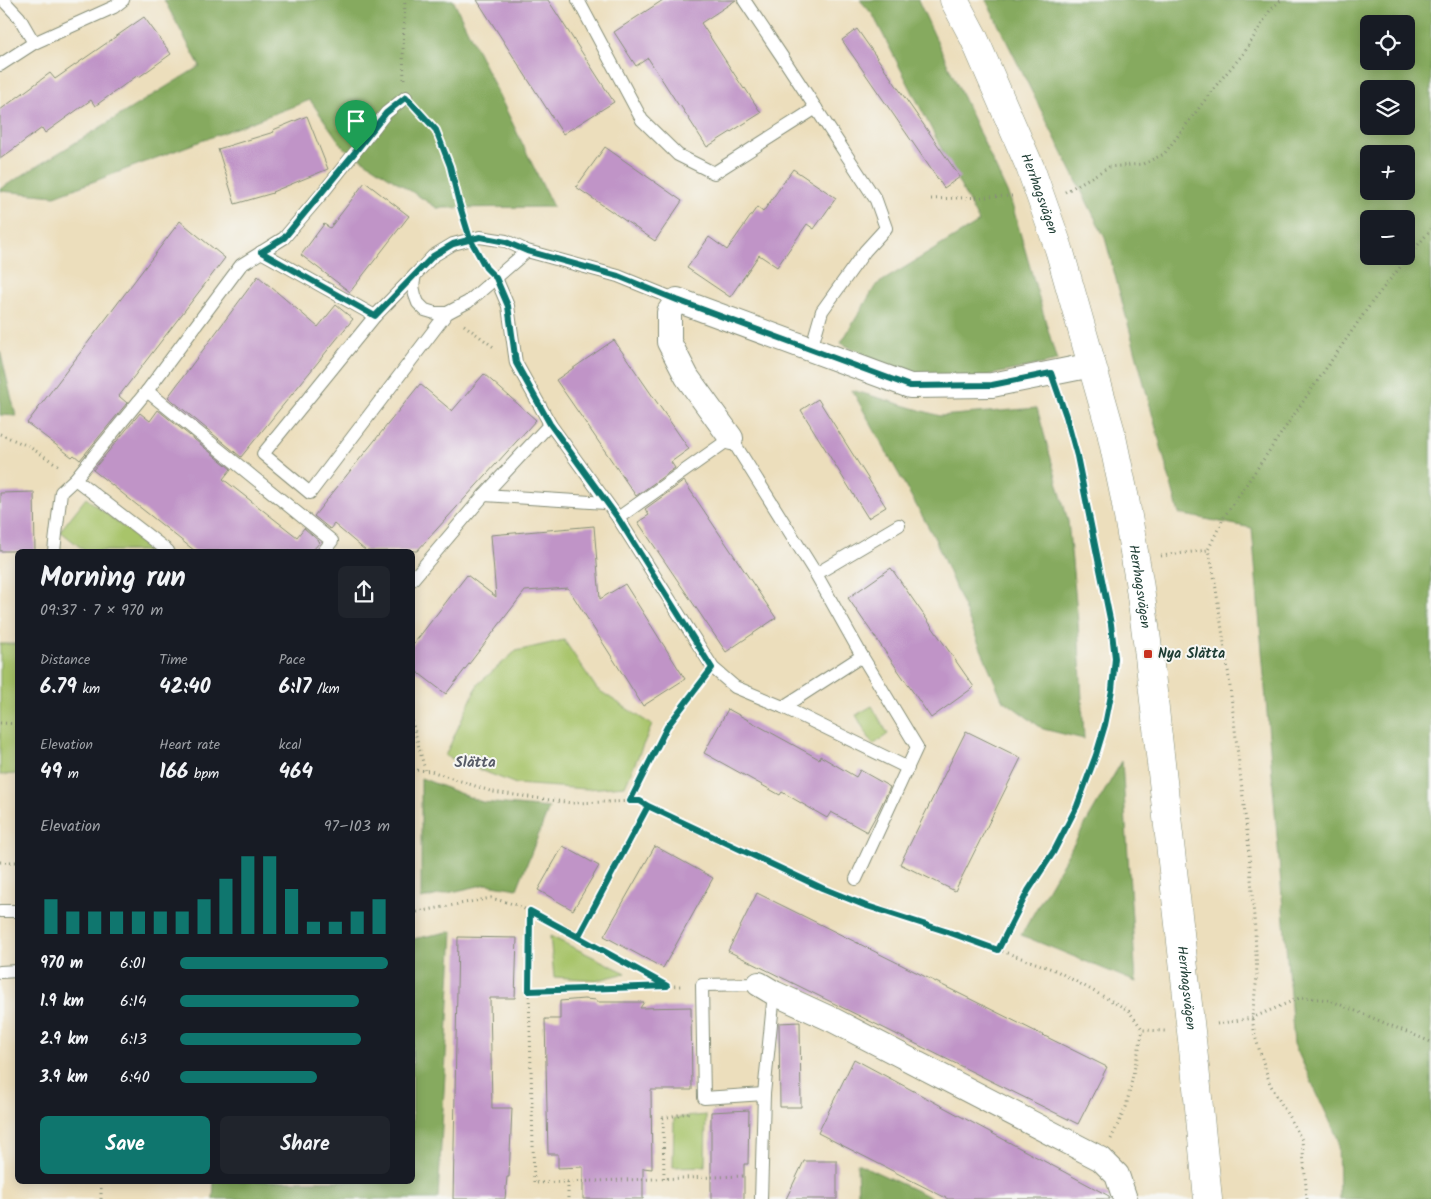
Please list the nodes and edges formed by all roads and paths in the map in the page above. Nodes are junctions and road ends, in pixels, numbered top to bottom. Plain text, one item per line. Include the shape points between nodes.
1 (3, 0) edge
2 (123, 0) edge
3 (405, 0) edge
4 (578, 0) edge
5 (744, 0) edge
6 (954, 0) edge
7 (1281, 0) edge
8 (34, 43) junction
9 (0, 65) edge
10 (406, 97) junction
11 (816, 108) junction
12 (1040, 196) junction
13 (931, 199) dead end
14 (1431, 229) edge
15 (470, 239) junction
16 (527, 251) junction
17 (261, 252) junction
18 (414, 275) junction
19 (496, 278) junction
20 (677, 300) junction
21 (448, 313) junction
22 (375, 316) junction
23 (811, 349) junction
24 (516, 363) junction
25 (1092, 365) junction
26 (1051, 373) junction
27 (147, 391) junction
28 (550, 424) junction
29 (0, 434) edge
30 (731, 438) junction
31 (74, 478) junction
32 (484, 495) junction
33 (606, 503) junction
34 (618, 518) junction
35 (898, 525) dead end
36 (54, 549) edge
37 (165, 549) edge
38 (326, 549) edge
39 (1208, 550) junction
40 (1135, 559) junction
41 (816, 574) junction
42 (415, 576) edge
43 (862, 656) junction
44 (712, 668) junction
45 (783, 707) junction
46 (0, 723) edge
47 (15, 724) edge
48 (415, 733) edge
49 (908, 768) junction
50 (415, 770) edge
51 (425, 770) junction
52 (630, 801) junction
53 (648, 806) junction
54 (0, 862) edge
55 (15, 862) edge
56 (856, 879) dead end
57 (0, 911) edge
58 (15, 911) edge
59 (530, 911) junction
60 (415, 912) edge
61 (578, 937) junction
62 (998, 950) junction
63 (0, 972) edge
64 (15, 972) edge
65 (702, 985) junction
66 (667, 986) junction
67 (766, 988) junction
68 (529, 991) junction
69 (1252, 1018) junction
70 (1214, 1024) dead end
71 (1143, 1030) junction
72 (1173, 1032) dead end
73 (1431, 1042) edge
74 (764, 1094) junction
75 (704, 1098) junction
76 (1100, 1160) junction
77 (762, 1175) junction
78 (664, 1178) junction
79 (568, 1182) junction
80 (101, 1184) edge
81 (101, 1199) edge
82 (568, 1199) edge
83 (761, 1199) edge
84 (1126, 1199) edge
85 (1208, 1199) edge
86 (1307, 1199) edge

1 - 8 lane
2 - 8 lane
3 - 10 path via 403,51
4 - 11 lane via 642,120 678,155 714,174
5 - 11 lane
6 - 12 street, Herrhagsvägen via 974,38
7 - 12 path via 1271,9 1244,53 1164,154 1143,164 1109,167 1063,193
8 - 9 lane
10 - 15 path via 436,130 450,166
10 - 17 lane via 386,113 284,238
11 - 23 lane via 876,200 886,228 865,251 822,311
12 - 13 path
12 - 25 street, Herrhagsvägen via 1059,249
14 - 39 path via 1372,302 1291,418 1224,517
15 - 16 lane via 480,237 506,242
15 - 18 lane via 453,244 433,256
16 - 19 lane
16 - 20 lane via 618,276
17 - 22 lane
17 - 27 lane via 241,265
18 - 21 lane via 412,286 418,303 425,310
18 - 22 lane
19 - 21 lane via 468,302
19 - 24 lane via 508,306
20 - 23 street
20 - 30 street via 670,312 670,342 687,377
21 - 22 lane via 310,493 263,454
21 - 24 path
23 - 26 street via 910,386 992,385
24 - 28 lane
25 - 26 street
25 - 40 street, Herrhagsvägen via 1111,432
26 - 62 path via 1077,456 1115,658 1105,725 1077,806
27 - 31 lane
27 - 38 lane via 332,541
28 - 32 lane
28 - 33 lane
29 - 31 path via 28,446
30 - 34 lane
30 - 41 lane
31 - 36 lane via 61,492
31 - 37 lane
32 - 33 lane
32 - 42 lane
33 - 34 lane
34 - 44 lane
35 - 41 lane
39 - 40 path
39 - 69 path via 1228,670 1248,840 1257,976
40 - 85 street, Herrhagsvägen via 1167,816
41 - 43 lane
43 - 45 lane
43 - 49 lane via 917,747
44 - 45 lane via 735,687
44 - 52 path via 667,727
45 - 49 lane
46 - 47 path
48 - 51 path
49 - 56 lane
50 - 51 path
51 - 52 path via 493,792 572,803
52 - 53 path via 640,801
53 - 61 path
53 - 62 path via 830,892
54 - 55 path
57 - 58 lane
59 - 60 path via 491,898
59 - 61 path
59 - 68 path
61 - 66 path
62 - 71 path via 1055,970 1128,1010
63 - 64 lane
65 - 66 path
65 - 67 lane
65 - 75 lane
66 - 68 path
67 - 74 lane
67 - 76 street
68 - 79 path via 534,1183
69 - 70 path
69 - 73 path via 1302,997 1329,1000
69 - 86 path via 1270,1084 1302,1140
71 - 72 path
71 - 76 path via 1126,1107
74 - 75 lane
74 - 77 lane
75 - 78 path via 691,1113 663,1118
76 - 84 street via 1117,1175
77 - 78 path
77 - 83 lane
78 - 79 path
79 - 82 path
80 - 81 path

